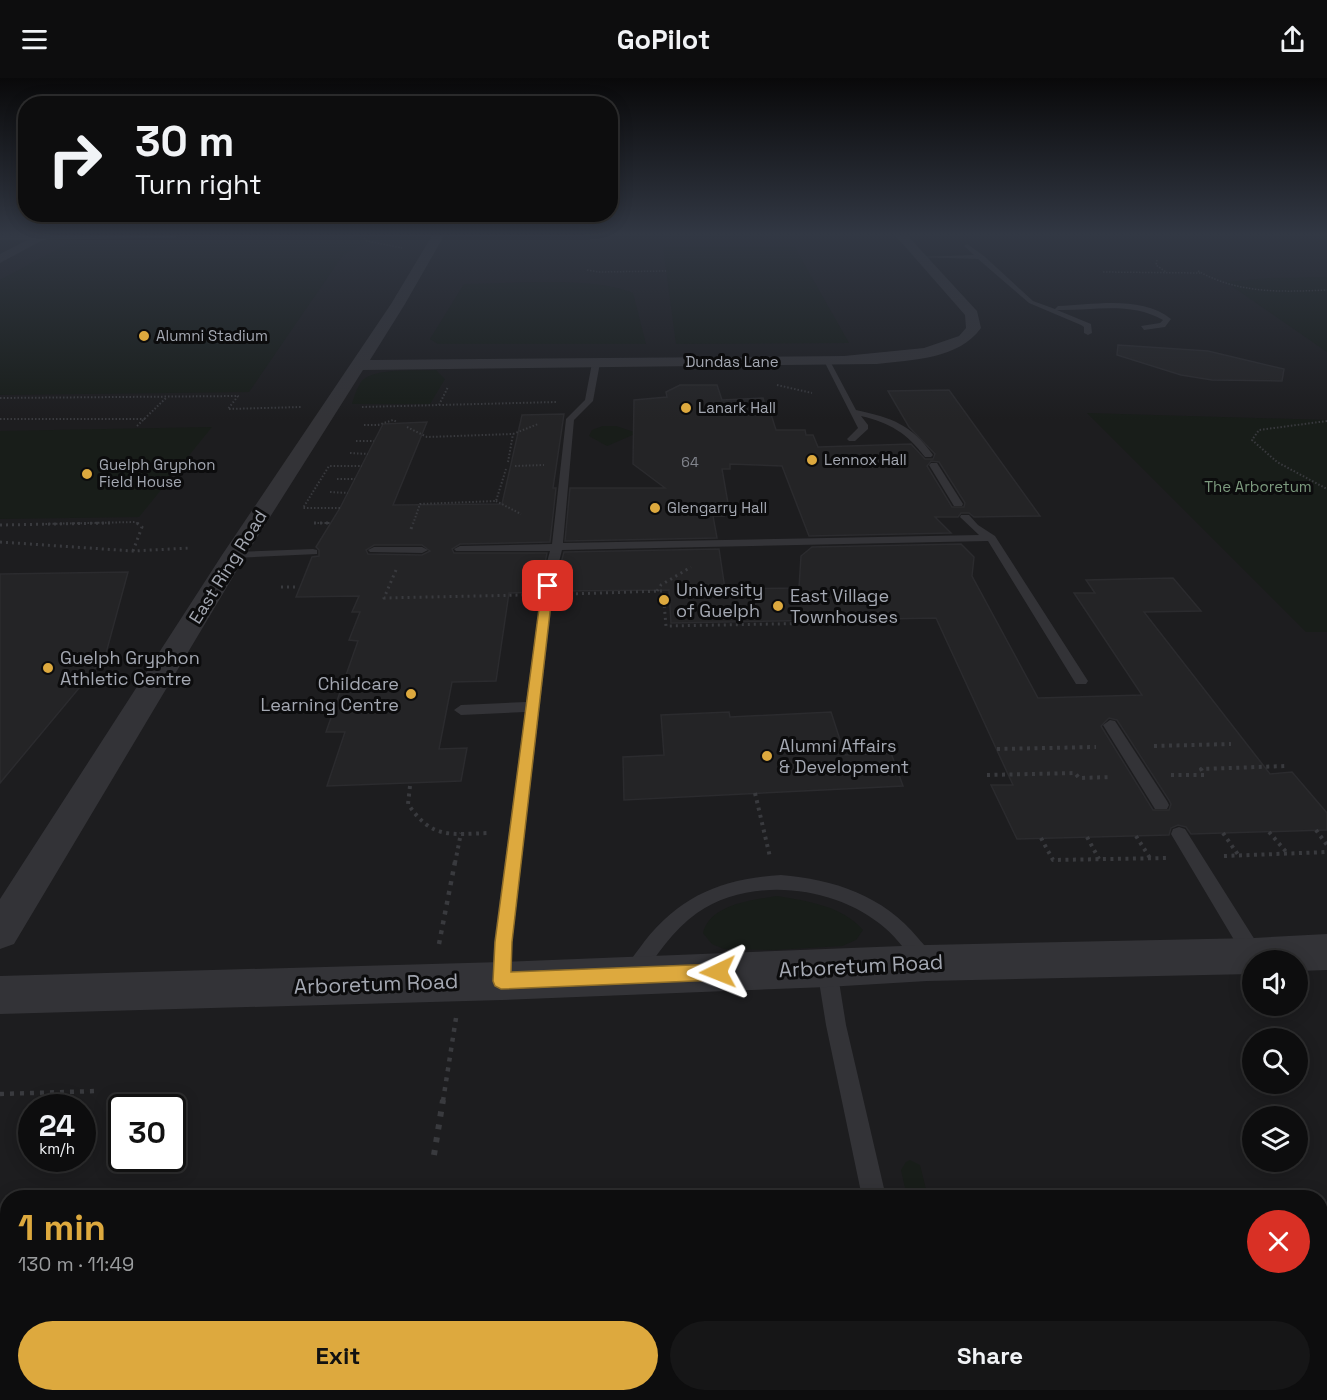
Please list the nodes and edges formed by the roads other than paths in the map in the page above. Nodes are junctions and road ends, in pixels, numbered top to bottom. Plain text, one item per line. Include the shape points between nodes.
1 (402, 296) edge
2 (955, 296) edge
3 (1024, 296) edge
4 (1049, 308) junction
5 (1144, 328) dead end
6 (1088, 333) dead end
7 (826, 361) junction
8 (596, 363) junction
9 (359, 365) junction
10 (853, 412) junction
11 (852, 439) dead end
12 (928, 455) dead end
13 (934, 465) dead end
14 (958, 504) dead end
15 (965, 517) dead end
16 (991, 538) junction
17 (557, 547) junction
18 (460, 549) dead end
19 (374, 550) dead end
20 (422, 550) dead end
21 (313, 552) dead end
22 (234, 555) junction
23 (553, 562) dead end
24 (547, 590) road end
25 (1081, 681) dead end
26 (532, 707) junction
27 (461, 710) dead end
28 (1110, 725) dead end
29 (1161, 805) dead end
30 (1179, 834) dead end
31 (0, 932) edge
32 (1250, 950) edge
33 (1327, 952) edge
34 (1308, 953) edge
35 (1242, 956) edge
36 (927, 963) junction
37 (827, 969) junction
38 (631, 975) junction
39 (501, 981) junction
40 (0, 994) edge
41 (872, 1190) edge

1 - 9 street, East Ring Road
2 - 7 street, Dundas Lane via 975,320 973,331 954,345 897,357
3 - 4 lane
4 - 5 lane via 1133,307 1167,319 1162,325
4 - 6 lane via 1084,323
7 - 8 street, Dundas Lane
7 - 10 lane
8 - 9 street, Dundas Lane
8 - 17 lane via 589,401 570,419
9 - 22 street, East Ring Road
10 - 11 lane via 863,429
10 - 12 lane via 899,424 916,437
13 - 14 lane
15 - 16 lane
16 - 17 lane
16 - 25 lane
17 - 18 lane
17 - 23 lane
19 - 20 lane
21 - 22 lane
22 - 31 street, East Ring Road
24 - 26 lane
26 - 27 lane
26 - 39 lane
28 - 29 lane
30 - 32 lane
33 - 34 street, Arboretum Road
35 - 36 street, Arboretum Road
36 - 37 street, Arboretum Road
36 - 38 lane via 890,920 850,897 775,881 734,888 692,906 665,929
37 - 38 street, Arboretum Road
37 - 41 lane
38 - 39 street, Arboretum Road
39 - 40 street, Arboretum Road

